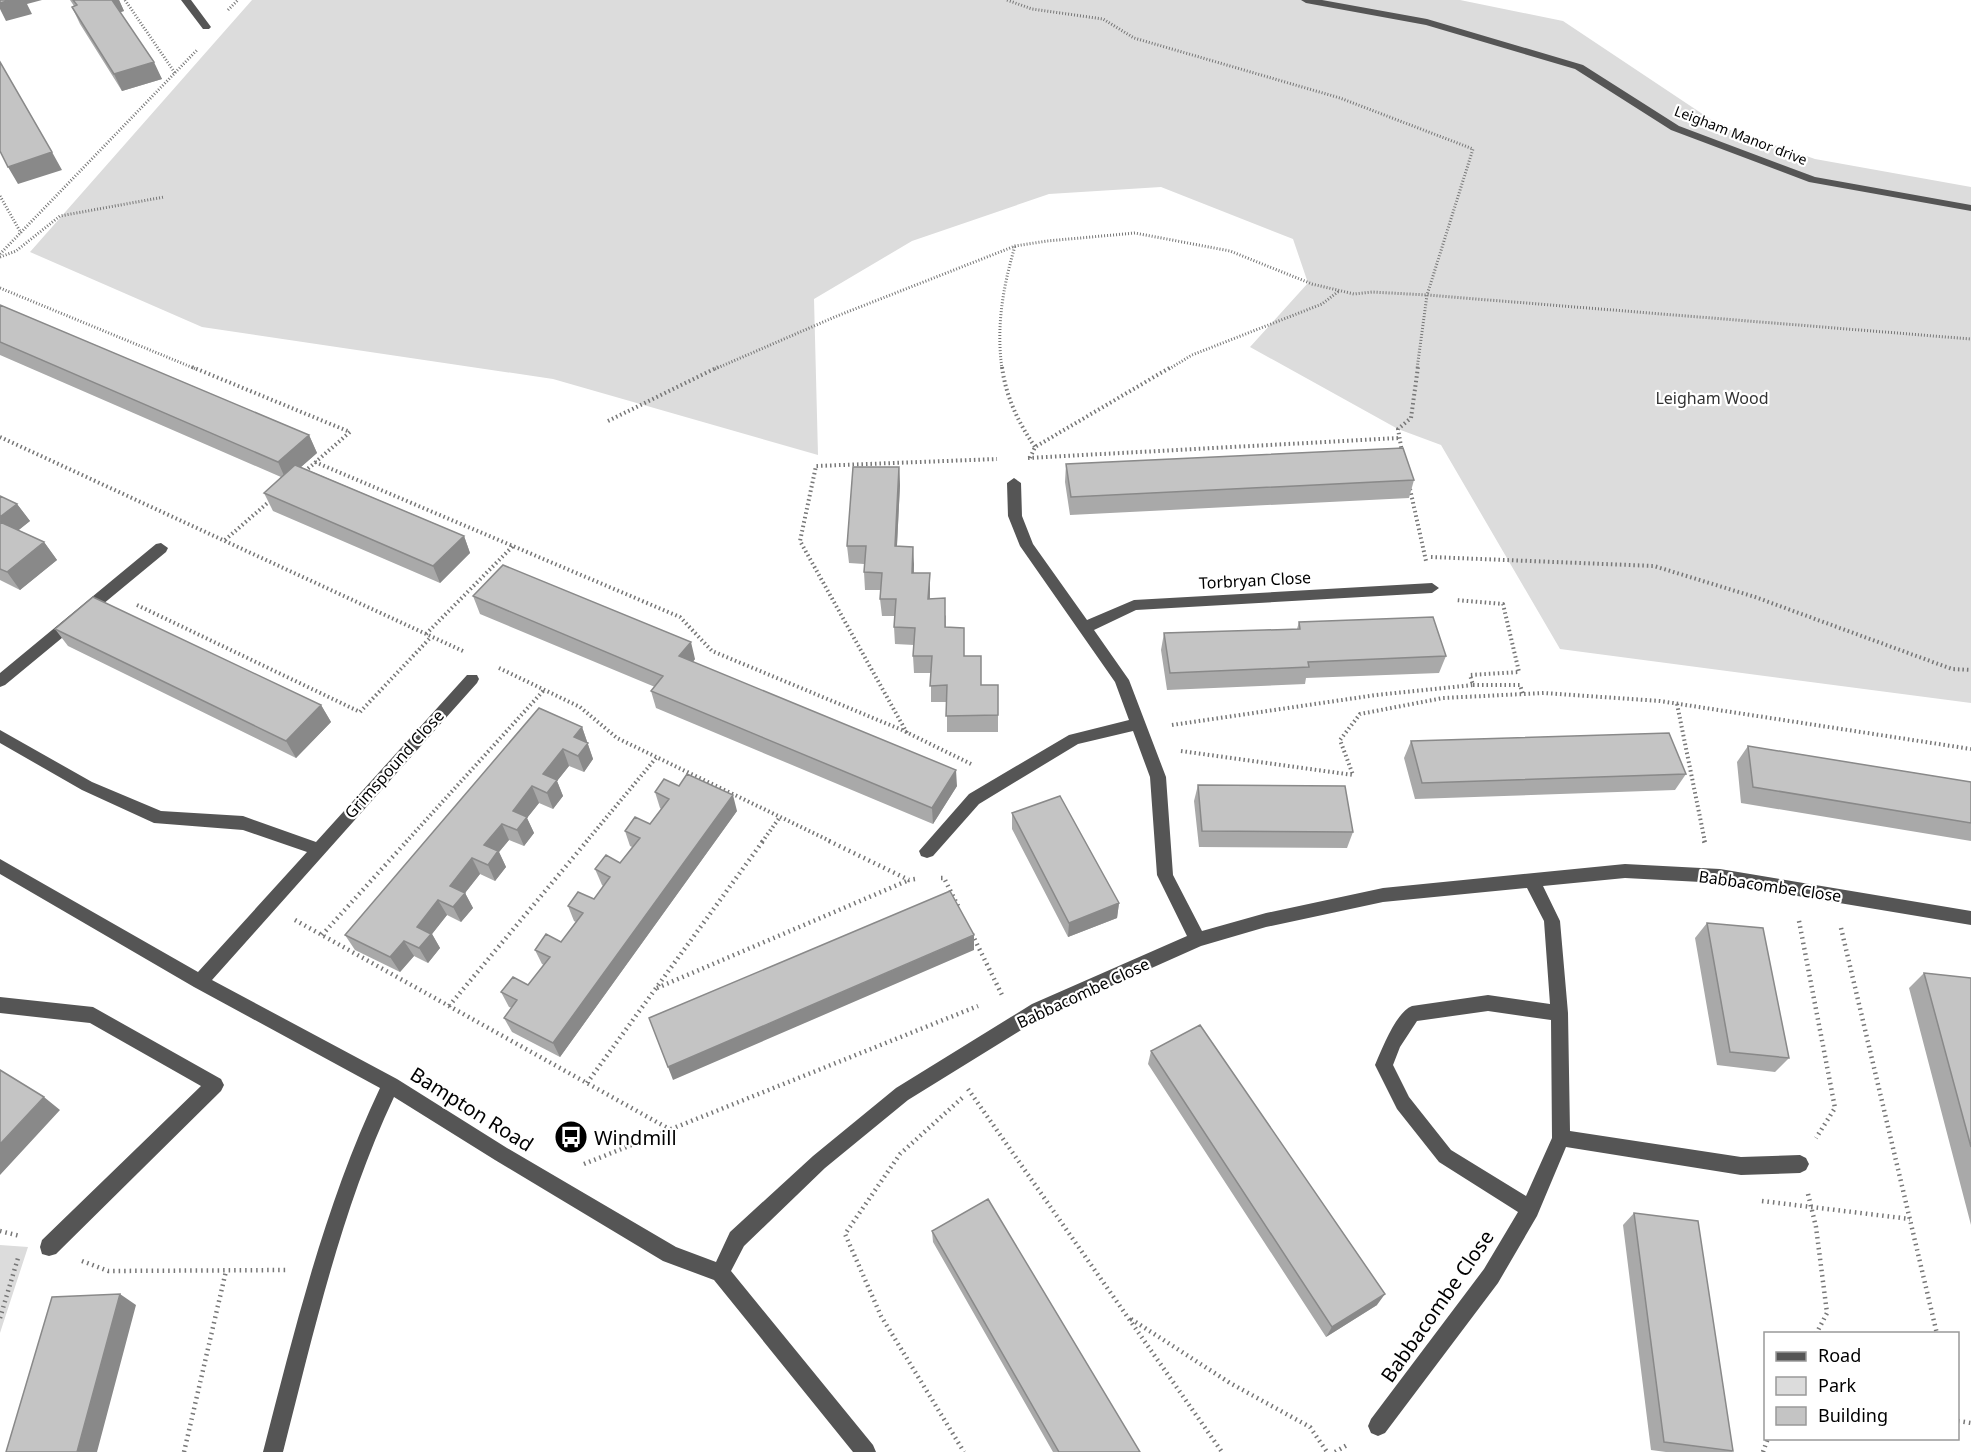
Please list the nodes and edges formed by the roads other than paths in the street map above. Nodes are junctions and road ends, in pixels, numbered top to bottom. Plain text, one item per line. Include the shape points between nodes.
1 (186, 0) edge
2 (1306, 0) edge
3 (206, 27) road end
4 (1971, 208) edge
5 (1014, 483) dead end
6 (161, 548) dead end
7 (1432, 588) road end
8 (1084, 628) junction
9 (472, 679) dead end
10 (0, 681) edge
11 (1139, 727) junction
12 (0, 736) edge
13 (317, 849) junction
14 (927, 851) dead end
15 (0, 866) edge
16 (1531, 879) junction
17 (1971, 918) edge
18 (1198, 939) junction
19 (200, 982) junction
20 (0, 1005) edge
21 (1559, 1013) junction
22 (391, 1085) junction
23 (1562, 1138) junction
24 (1800, 1164) road end
25 (1530, 1209) junction
26 (49, 1247) road end
27 (720, 1273) junction
28 (1378, 1426) dead end
29 (273, 1452) edge
30 (866, 1452) edge

1 - 3 street
2 - 4 street, Leigham Manor drive via 1427,22 1579,67 1675,128 1813,180
5 - 8 street via 1015,516 1027,546
6 - 10 street
7 - 8 street, Torbryan Close via 1134,605
8 - 11 street via 1122,680
9 - 13 street, Grimspound Close
11 - 14 street via 1074,739 974,799
11 - 18 street via 1158,777 1164,875
12 - 13 street via 87,786 160,818 243,823
13 - 19 street, Grimspound Close
15 - 19 street, Bampton Road
16 - 17 street, Babbacombe Close via 1625,871 1711,875
16 - 18 street, Babbacombe Close via 1383,895
16 - 21 street, Babbacombe Close via 1552,921
18 - 27 street, Babbacombe Close via 1038,1010 902,1094 819,1162 737,1239
19 - 22 street, Bampton Road
20 - 26 street via 93,1015 215,1085
21 - 23 street, Babbacombe Close
21 - 25 street via 1488,1003 1412,1014 1384,1065 1403,1103 1445,1156
22 - 27 street, Bampton Road via 670,1254
22 - 29 street via 369,1129 321,1270
23 - 24 street via 1741,1166
23 - 25 street, Babbacombe Close
25 - 28 street, Babbacombe Close via 1491,1276
27 - 30 street, Bampton Road

